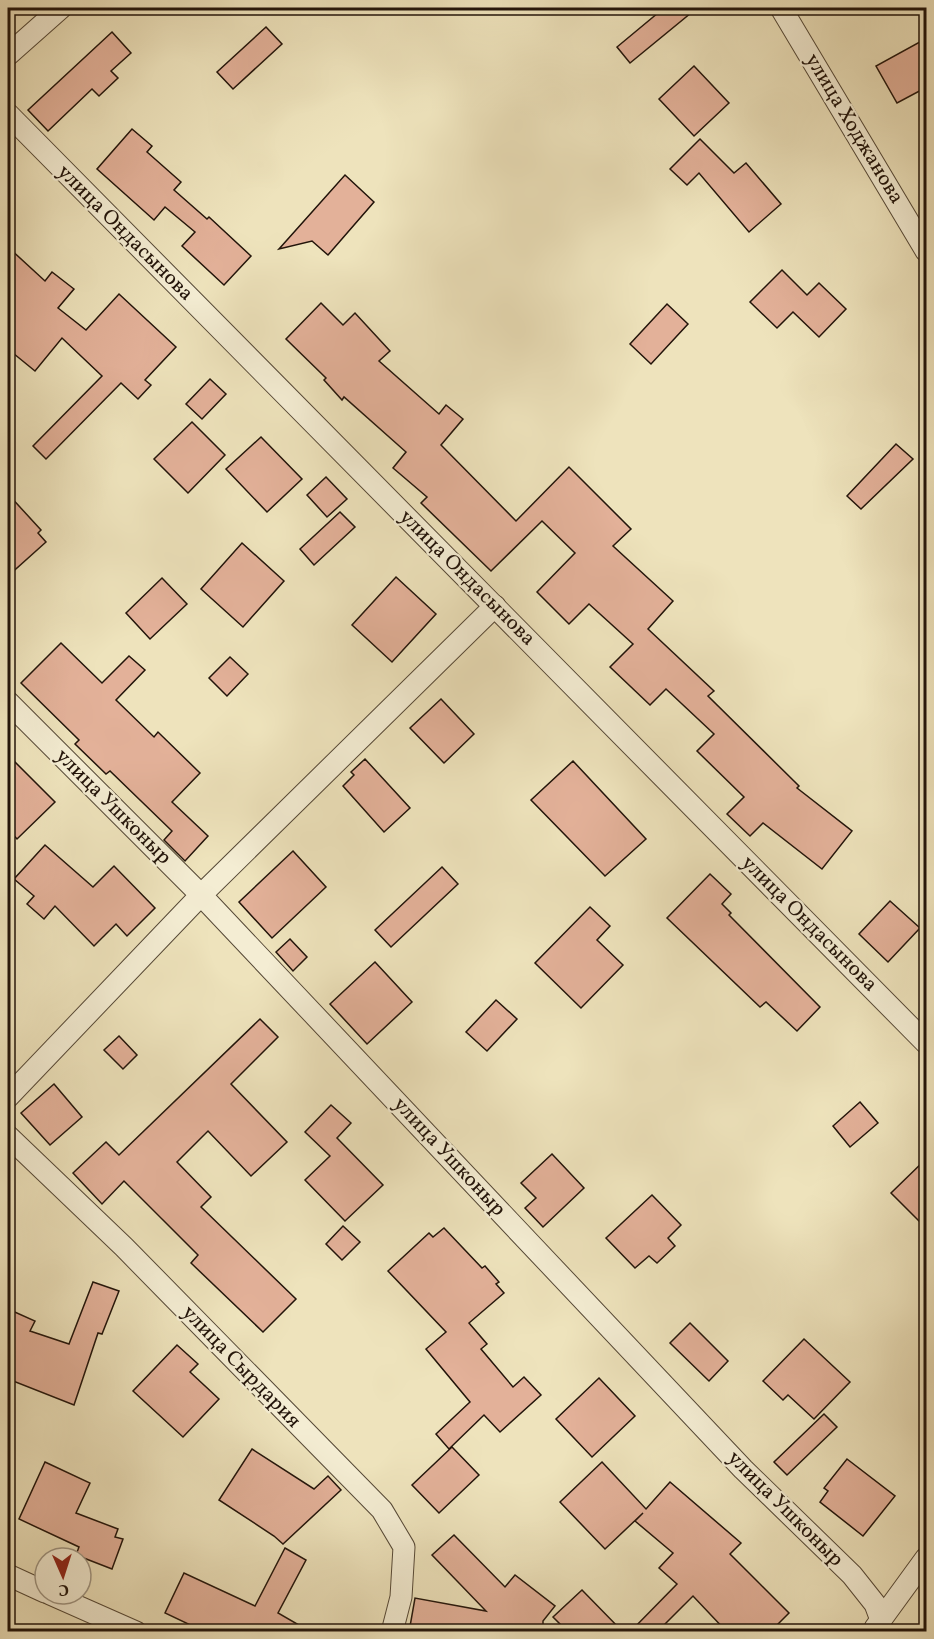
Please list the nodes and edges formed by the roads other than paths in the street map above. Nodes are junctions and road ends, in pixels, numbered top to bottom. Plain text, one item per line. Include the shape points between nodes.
1 (61, 8) edge
2 (781, 8) edge
3 (8, 55) edge
4 (8, 114) edge
5 (927, 251) edge
6 (495, 606) junction
7 (8, 702) edge
8 (201, 895) junction
9 (927, 1043) edge
10 (8, 1097) edge
11 (8, 1136) edge
12 (927, 1558) edge
13 (8, 1575) edge
14 (33, 1586) edge
15 (77, 1606) edge
16 (877, 1626) edge
17 (136, 1632) edge
18 (392, 1632) edge

1 - 3 street
2 - 5 street, улица Ходжанова
4 - 6 street, улица Ондасынова
6 - 8 street
6 - 9 street, улица Ондасынова
7 - 8 street, улица Ушконыр
8 - 10 street
8 - 16 street, улица Ушконыр via 743,1469 852,1575 875,1604
11 - 18 street, улица Сырдария via 124,1247 382,1510 404,1547 400,1597
12 - 16 street
13 - 14 street
15 - 17 street

